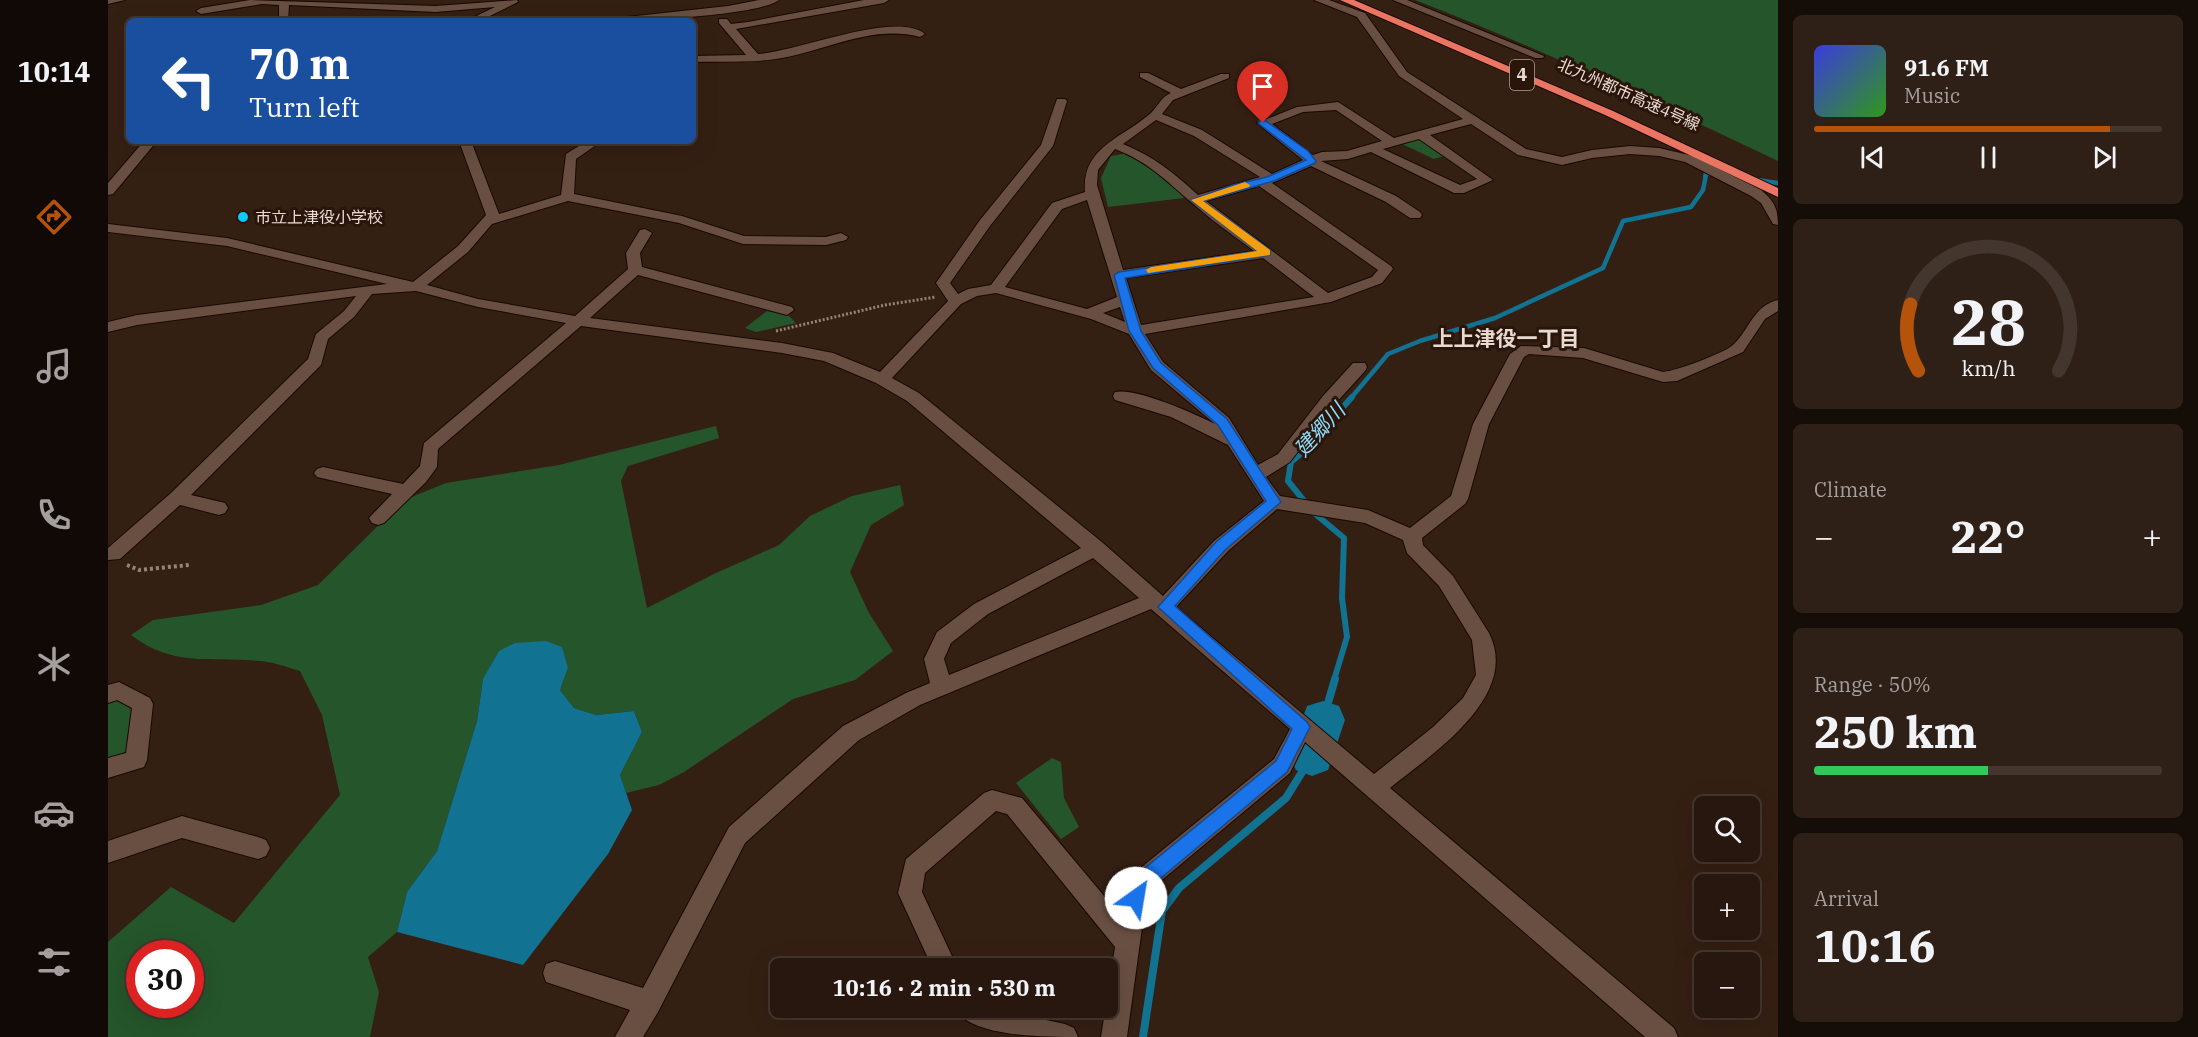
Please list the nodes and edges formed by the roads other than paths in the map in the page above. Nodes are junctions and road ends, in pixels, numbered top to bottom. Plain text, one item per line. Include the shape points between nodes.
1 (120, 0) edge
2 (198, 0) edge
3 (774, 0) edge
4 (884, 0) edge
5 (1319, 0) edge
6 (1345, 0) edge
7 (1366, 0) edge
8 (1398, 0) edge
9 (108, 1) edge
10 (515, 1) edge
11 (284, 2) junction
12 (725, 4) edge
13 (200, 16) edge
14 (284, 18) edge
15 (478, 18) edge
16 (630, 18) edge
17 (728, 27) junction
18 (920, 34) dead end
19 (1539, 56) dead end
20 (756, 58) junction
21 (696, 59) edge
22 (1144, 75) dead end
23 (1225, 76) dead end
24 (1181, 94) junction
25 (1061, 101) dead end
26 (1155, 115) junction
27 (1471, 120) junction
28 (1420, 134) junction
29 (1391, 142) junction
30 (148, 144) edge
31 (466, 144) edge
32 (591, 144) edge
33 (1115, 145) junction
34 (1372, 148) junction
35 (1311, 161) junction
36 (1266, 180) junction
37 (1778, 180) edge
38 (108, 191) edge
39 (1778, 193) edge
40 (1092, 194) junction
41 (567, 197) junction
42 (1196, 200) junction
43 (1772, 202) edge
44 (1415, 215) dead end
45 (489, 221) junction
46 (1778, 222) edge
47 (108, 228) edge
48 (645, 233) dead end
49 (841, 237) dead end
50 (1266, 253) junction
51 (635, 270) junction
52 (1119, 275) junction
53 (416, 287) junction
54 (996, 289) junction
55 (368, 290) junction
56 (953, 297) junction
57 (1126, 299) junction
58 (1326, 299) junction
59 (1778, 304) edge
60 (787, 310) dead end
61 (1088, 314) junction
62 (579, 321) junction
63 (108, 327) edge
64 (1135, 331) junction
65 (1359, 367) dead end
66 (882, 379) junction
67 (1121, 396) dead end
68 (1235, 442) junction
69 (323, 473) dead end
70 (1255, 475) junction
71 (407, 491) junction
72 (177, 498) junction
73 (1279, 503) junction
74 (219, 508) dead end
75 (378, 518) dead end
76 (1412, 536) junction
77 (1096, 548) junction
78 (113, 554) road end
79 (1160, 603) junction
80 (942, 687) junction
81 (108, 694) edge
82 (1306, 730) junction
83 (108, 768) edge
84 (1375, 787) junction
85 (258, 848) dead end
86 (108, 852) edge
87 (1128, 944) junction
88 (941, 958) edge
89 (555, 973) dead end
90 (649, 1004) junction
91 (981, 1018) edge
92 (628, 1037) edge
93 (1065, 1037) edge
94 (1114, 1037) edge
95 (1665, 1037) edge

1 - 9 street
2 - 13 street
3 - 12 street
4 - 17 street
5 - 27 street via 1361,15 1403,74
6 - 39 highway, 北九州都市高速4号線 / 4 via 1524,75
7 - 37 highway, 北九州都市高速4号線 / 4 via 1535,70
8 - 19 street
10 - 11 street via 436,9
10 - 15 street
11 - 13 street via 262,1
11 - 14 street
12 - 16 street
12 - 17 street via 721,18
17 - 20 street
18 - 20 street via 906,29 878,29 805,51
20 - 21 street
22 - 24 street
23 - 24 street
24 - 26 street via 1169,98
25 - 56 street via 1047,146 943,283
26 - 33 street
26 - 36 street via 1198,133
27 - 28 street
27 - 43 street via 1522,152 1562,161 1630,150 1689,159
28 - 29 street
28 - 34 street via 1487,180 1459,190
29 - 34 street
29 - 35 street via 1338,106 1301,109 1263,123
30 - 38 street
31 - 45 street via 493,215
32 - 41 street via 570,157
33 - 40 street via 1092,169
33 - 42 street via 1163,169
34 - 35 street
35 - 36 street
35 - 44 street via 1391,199
36 - 42 street
36 - 58 street via 1386,269 1377,280
40 - 52 street
40 - 54 street via 1057,206
41 - 45 street
41 - 49 street via 682,220 743,240 826,241
42 - 50 street
43 - 46 street
45 - 53 street via 463,249
47 - 53 street via 226,242
48 - 51 street via 633,253
50 - 52 street
50 - 58 street
51 - 60 street
51 - 62 street
52 - 57 street
53 - 55 street
53 - 62 street via 478,303
54 - 56 street
54 - 61 street
55 - 63 street
55 - 72 street via 349,314 321,337 315,361
56 - 66 street
57 - 61 street
57 - 64 street
58 - 64 street
59 - 76 street via 1760,316 1738,349 1677,376 1663,377 1584,353 1526,349 1518,354 1481,424 1459,499
61 - 64 street
62 - 66 street via 782,348 828,357
62 - 71 street via 430,447 428,467
64 - 68 street via 1157,366 1223,422
65 - 70 street via 1284,459
66 - 77 street via 913,397
67 - 68 street via 1196,419
68 - 70 street
69 - 71 street
70 - 73 street
71 - 75 street
72 - 74 street
72 - 78 street
73 - 76 street via 1368,517
73 - 79 street via 1221,546
76 - 84 street via 1414,548 1446,581 1482,639 1486,676 1470,704 1441,734
77 - 79 street
77 - 80 street via 981,609 944,638 934,659
79 - 80 street
79 - 82 street
80 - 90 street via 851,733 737,835
81 - 83 street via 119,692 143,704 136,760
82 - 84 street
82 - 87 street via 1282,766 1140,883
84 - 95 street
85 - 86 street via 182,826
87 - 88 street via 1014,805 992,800 914,867 910,893
87 - 94 street
89 - 90 street
90 - 92 street
91 - 93 street

